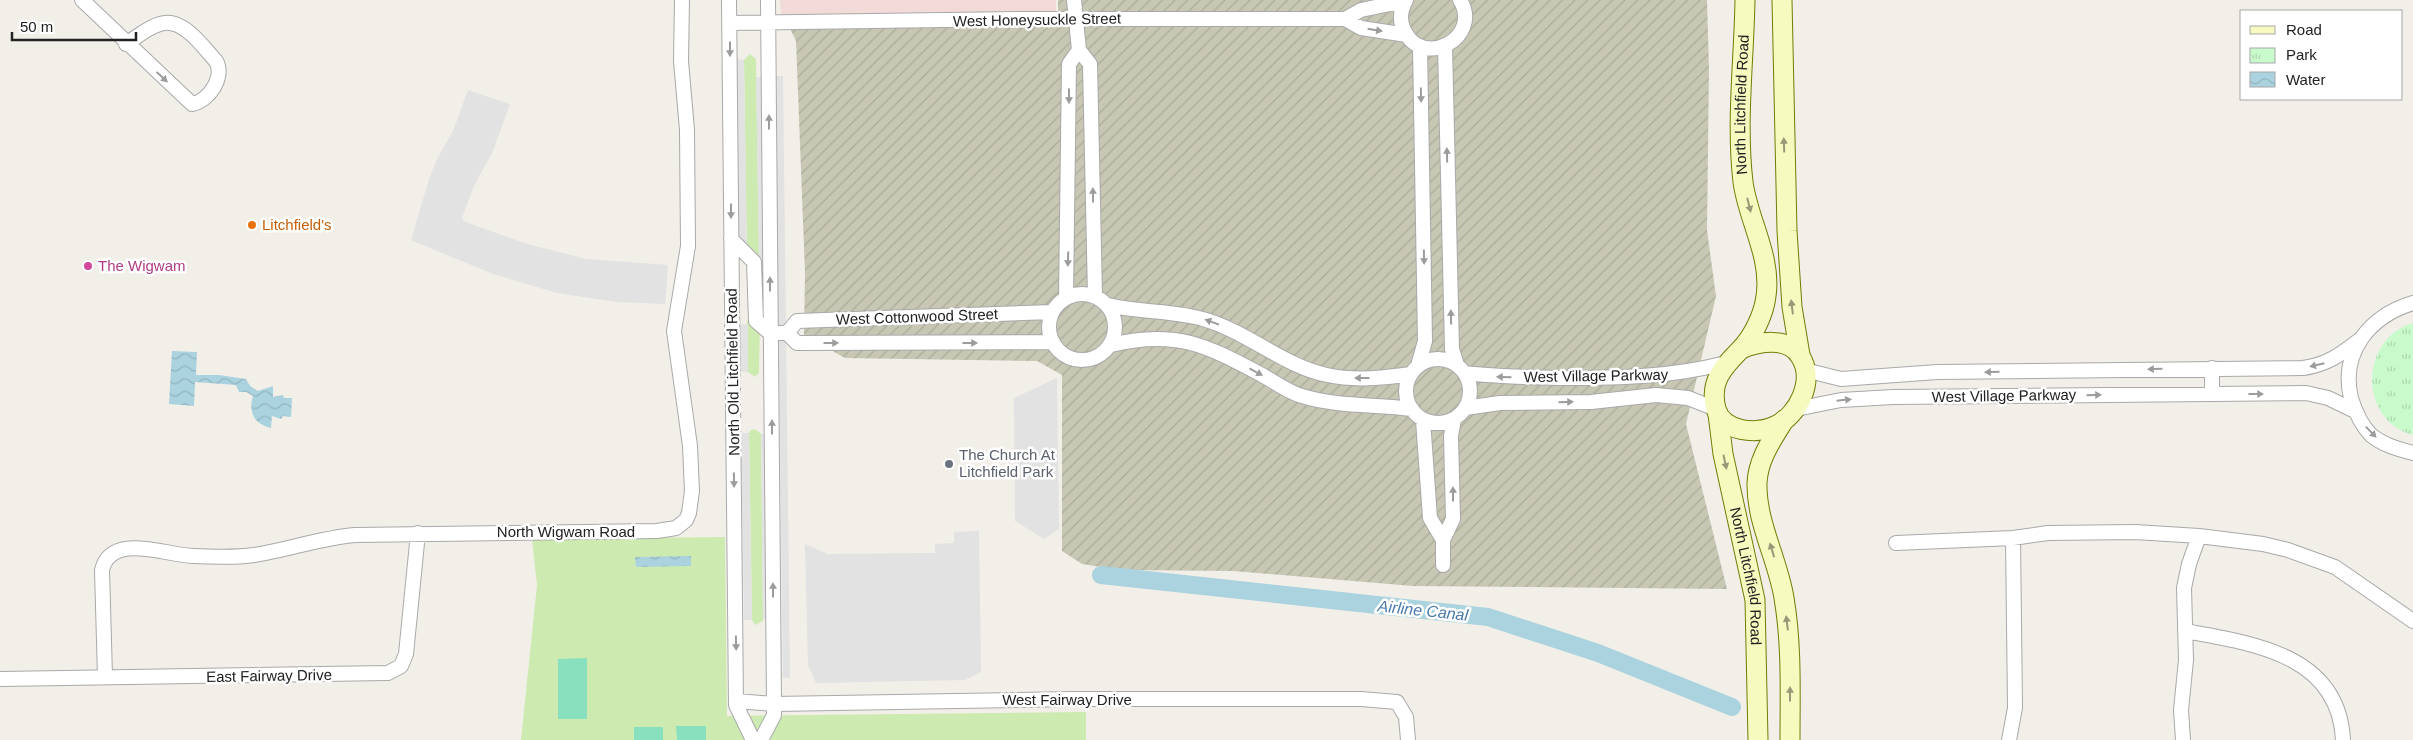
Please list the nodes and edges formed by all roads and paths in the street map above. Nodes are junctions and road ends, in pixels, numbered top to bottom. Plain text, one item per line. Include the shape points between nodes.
1 (82, 0) edge
2 (682, 0) edge
3 (729, 0) edge
4 (768, 0) edge
5 (1074, 0) edge
6 (1406, 0) edge
7 (1460, 0) edge
8 (1745, 0) edge
9 (1782, 0) edge
10 (1344, 19) junction
11 (1075, 20) junction
12 (730, 23) junction
13 (769, 23) junction
14 (1407, 35) junction
15 (126, 44) junction
16 (1420, 46) junction
17 (1445, 46) junction
18 (1079, 50) junction
19 (731, 239) junction
20 (1095, 296) junction
21 (1066, 298) junction
22 (2413, 303) edge
23 (1108, 305) junction
24 (1052, 312) junction
25 (770, 333) junction
26 (787, 333) junction
27 (2358, 341) junction
28 (1053, 342) junction
29 (1110, 345) junction
30 (1741, 349) junction
31 (1726, 363) junction
32 (1802, 363) junction
33 (2212, 368) junction
34 (1461, 369) junction
35 (1414, 370) junction
36 (2212, 394) junction
37 (1465, 408) junction
38 (1412, 409) junction
39 (1717, 411) junction
40 (2355, 411) junction
41 (1790, 415) junction
42 (1454, 418) junction
43 (1423, 420) junction
44 (2413, 453) edge
45 (418, 534) junction
46 (2199, 536) junction
47 (2012, 538) junction
48 (1443, 540) junction
49 (1896, 543) dead end
50 (1443, 565) dead end
51 (2413, 622) edge
52 (2185, 631) junction
53 (105, 677) junction
54 (0, 679) edge
55 (737, 701) junction
56 (774, 704) junction
57 (753, 740) edge
58 (761, 740) edge
59 (1408, 740) edge
60 (1758, 740) edge
61 (1790, 740) edge
62 (2009, 740) edge
63 (2183, 740) edge
64 (2342, 740) edge

1 - 15 street
2 - 45 street, North Wigwam Road via 681,62 687,130 688,246 674,331 691,460 691,503 686,520 676,528 657,532
3 - 12 street, North Old Litchfield Road
4 - 13 street
5 - 11 street
6 - 10 street, West Honeysuckle Street via 1361,10
6 - 14 street via 1401,18
7 - 17 street via 1464,25 1457,38
8 -> 30 main road, North Litchfield Road via 1740,109 1743,183 1768,278 1761,318
32 -> 9 main road via 1792,307 1787,231
10 - 11 street, West Honeysuckle Street
10 -> 14 street, West Honeysuckle Street via 1361,28
11 - 13 street, West Honeysuckle Street
11 - 18 street
12 - 13 street, West Honeysuckle Street
12 -> 19 street, North Old Litchfield Road
25 -> 13 street
14 - 16 street
15 -> 15 street via 192,104 205,96 219,77 216,60 179,26 160,24
16 - 17 street via 1430,49
16 -> 35 street via 1425,342
34 -> 17 street via 1452,349
20 -> 18 street via 1090,64
18 -> 21 street via 1069,64
19 - 25 street via 754,262 756,321
19 -> 55 street, North Old Litchfield Road
20 - 21 street via 1080,293
20 - 23 street
21 - 24 street
22 - 27 street, West Village Parkway via 2396,308
23 - 29 street via 1116,325
35 -> 23 street via 1382,378 1326,375 1206,320
24 - 26 street, West Cottonwood Street via 797,321
24 - 28 street via 1049,323
25 - 26 street, West Cottonwood Street
56 -> 25 street
26 -> 28 street, West Cottonwood Street via 797,343
27 -> 33 street, West Village Parkway via 2336,359 2320,366
27 - 40 street, West Village Parkway via 2350,360 2349,389
28 - 29 street via 1062,353 1072,359 1083,360 1099,356
29 -> 38 street via 1137,339 1184,341 1217,351 1300,395 1335,404
30 - 31 main road
30 - 32 main road via 1756,343 1773,342 1788,346
31 -> 34 street, West Village Parkway via 1694,372 1634,377 1494,377
31 - 39 main road via 1716,383 1714,398
33 -> 32 street, West Village Parkway via 1936,372 1841,379
32 - 41 main road via 1805,385
33 - 36 street
34 - 35 street via 1448,360 1438,359 1427,361
34 - 37 street via 1470,393
35 - 38 street via 1407,383 1406,394
36 -> 40 street, West Village Parkway via 2306,393 2328,398
41 -> 36 street, West Village Parkway via 1841,400 1893,397
37 -> 39 street, West Village Parkway via 1500,403 1591,402 1656,395 1688,398
37 - 42 street
38 - 43 street
39 - 41 main road via 1728,424 1746,432 1761,431
39 -> 60 main road, North Litchfield Road via 1723,454 1756,600
40 -> 44 street, West Village Parkway via 2371,434 2393,448
61 -> 41 main road, North Litchfield Road via 1790,648 1784,598 1758,502 1757,481 1763,456
42 - 43 street via 1434,423
48 -> 42 street via 1453,519 1451,436
43 - 48 street via 1430,518
45 - 53 street, East Fairway Drive via 406,654 403,663 392,672
45 - 53 street, North Wigwam Road via 334,537 245,556 190,556 132,548 116,550 105,560 101,575
46 - 47 street via 2048,532
46 - 51 street via 2288,550 2335,567
46 - 52 street via 2184,588
47 - 49 street
47 - 62 street via 2016,708
48 - 50 street
52 - 63 street via 2181,710
52 - 64 street via 2264,647 2294,659 2318,680 2332,700
53 - 54 street, East Fairway Drive
55 - 56 street, West Fairway Drive
55 - 57 street, North Old Litchfield Road
56 - 58 street via 774,715
56 - 59 street, West Fairway Drive via 1361,698 1397,702 1406,717

